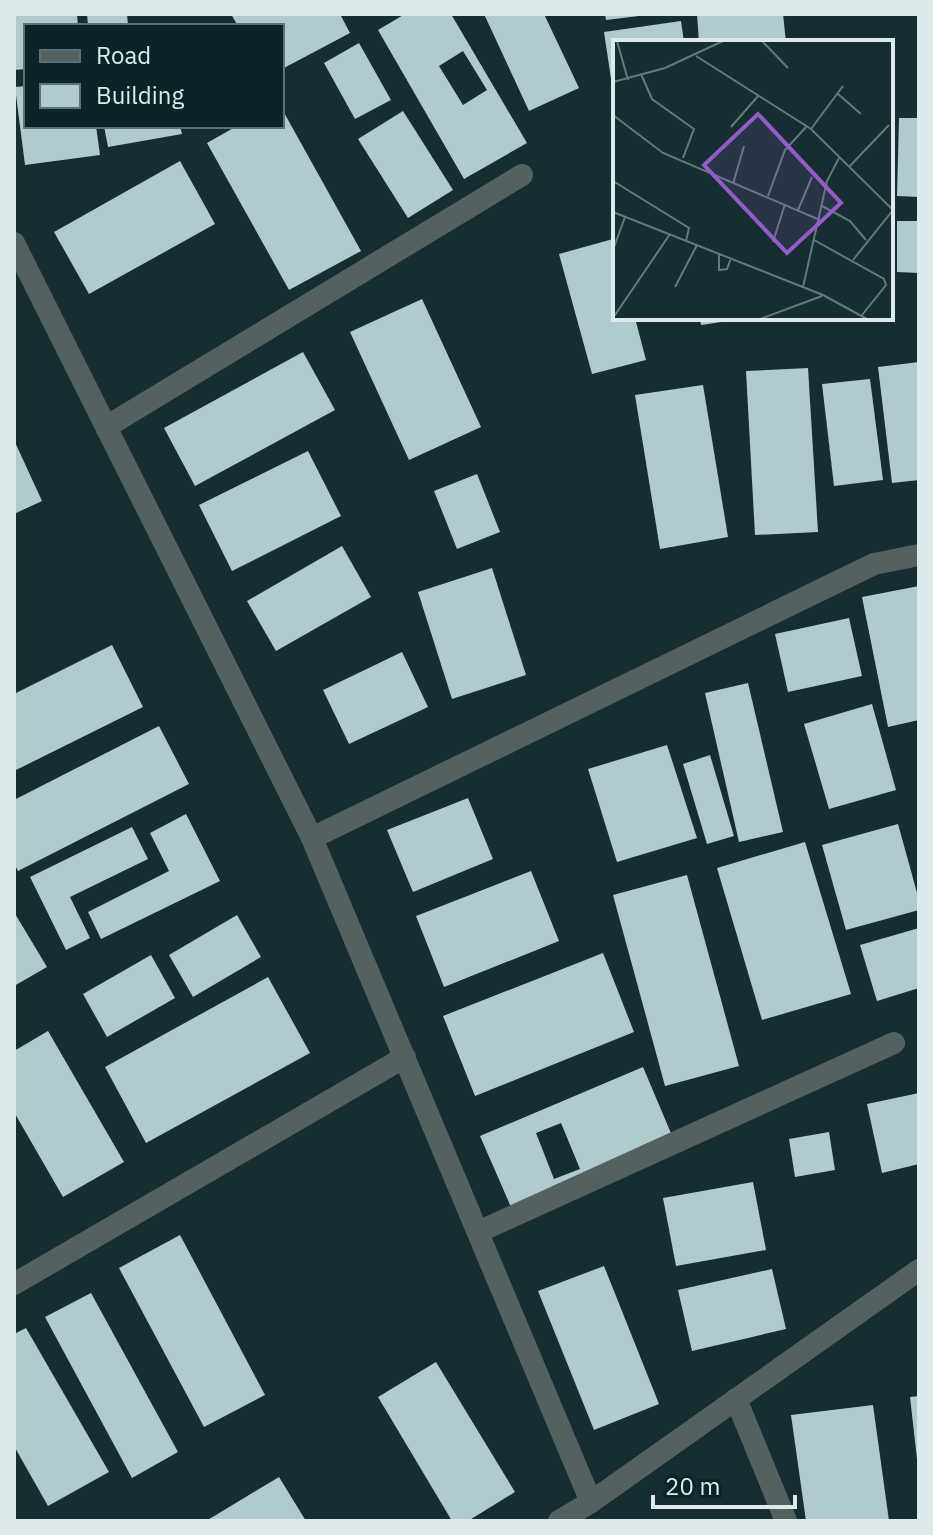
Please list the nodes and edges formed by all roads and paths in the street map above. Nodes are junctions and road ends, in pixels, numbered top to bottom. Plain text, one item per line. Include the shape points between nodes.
1 (522, 175) dead end
2 (14, 243) edge
3 (106, 427) junction
4 (919, 555) edge
5 (312, 838) junction
6 (894, 1043) dead end
7 (405, 1057) junction
8 (478, 1232) junction
9 (919, 1270) edge
10 (14, 1284) edge
11 (736, 1399) junction
12 (591, 1502) junction
13 (559, 1521) edge
14 (786, 1521) edge

1 - 3 street
2 - 3 street
3 - 5 street
4 - 5 street via 874,564
5 - 7 street
6 - 8 street
7 - 8 street
7 - 10 street
8 - 12 street
9 - 11 street
11 - 12 street
11 - 14 street
12 - 13 street

